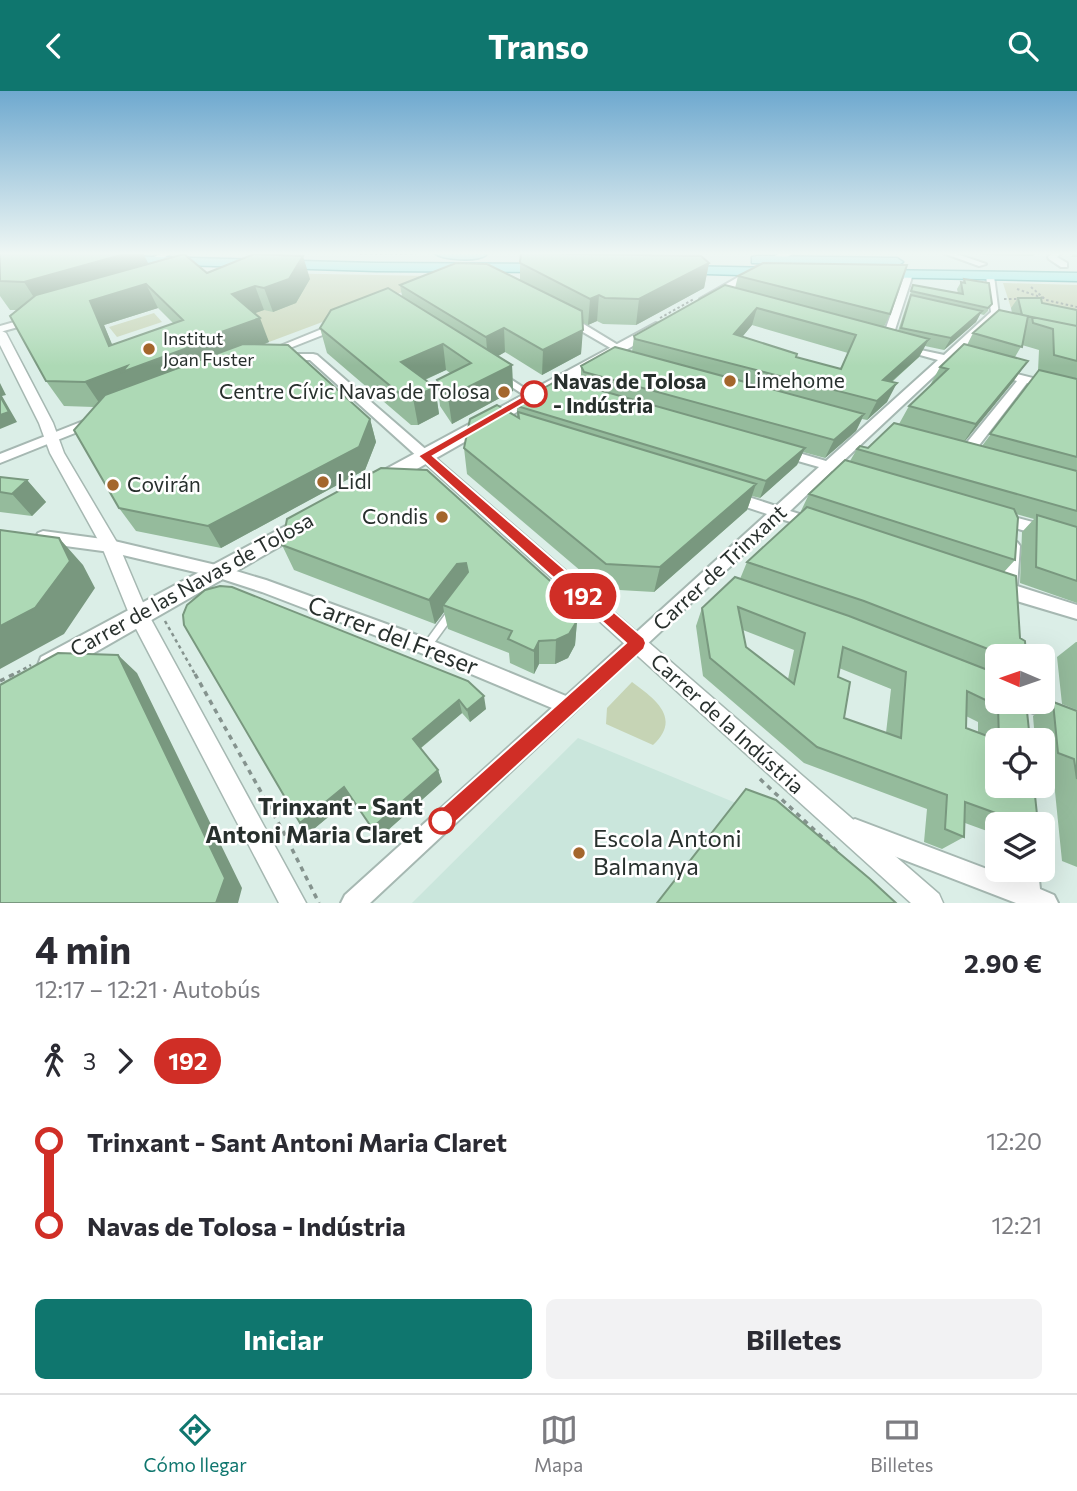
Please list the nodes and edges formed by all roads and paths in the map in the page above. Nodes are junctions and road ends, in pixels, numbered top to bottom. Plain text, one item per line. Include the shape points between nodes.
1 (721, 291) edge
2 (905, 291) edge
3 (991, 291) edge
4 (1021, 291) edge
5 (1036, 291) edge
6 (712, 296) junction
7 (1004, 299) dead end
8 (1025, 299) edge
9 (1036, 299) edge
10 (1046, 300) junction
11 (735, 302) edge
12 (1077, 307) edge
13 (689, 309) edge
14 (557, 313) edge
15 (38, 318) edge
16 (354, 319) edge
17 (668, 320) edge
18 (0, 331) edge
19 (873, 339) edge
20 (886, 342) junction
21 (619, 354) junction
22 (946, 359) junction
23 (967, 364) edge
24 (989, 370) edge
25 (499, 375) edge
26 (1024, 380) junction
27 (555, 389) joint
28 (1077, 393) edge
29 (531, 396) junction
30 (106, 416) edge
31 (491, 418) junction
32 (509, 427) edge
33 (53, 438) junction
34 (764, 447) edge
35 (965, 454) edge
36 (425, 456) junction
37 (0, 459) edge
38 (830, 466) junction
39 (855, 474) edge
40 (360, 492) edge
41 (718, 493) edge
42 (326, 510) edge
43 (780, 512) junction
44 (983, 513) edge
45 (1009, 521) junction
46 (829, 529) edge
47 (27, 535) edge
48 (1077, 540) edge
49 (110, 546) junction
50 (216, 571) junction
51 (1001, 587) junction
52 (458, 604) edge
53 (1010, 611) edge
54 (1077, 612) edge
55 (139, 615) junction
56 (170, 628) dead end
57 (638, 643) junction
58 (427, 647) junction
59 (32, 675) edge
60 (569, 706) junction
61 (1050, 714) edge
62 (1077, 721) edge
63 (752, 771) dead end
64 (837, 823) junction
65 (842, 856) edge
66 (1031, 882) edge
67 (1037, 899) edge
68 (293, 903) edge
69 (319, 903) edge
70 (353, 903) edge
71 (930, 903) edge

1 - 6 main road
2 - 20 street
3 - 22 street, Carrer de Trinxant via 996,313
4 - 10 path
5 - 10 path
6 - 11 street
6 - 13 main road
7 - 8 path
9 - 10 path
10 - 12 path
14 - 21 street
15 - 18 street
16 - 36 street, Carrer de la Indústria via 260,356 313,357
17 - 21 main road
18 - 33 street
19 - 20 street
20 - 22 street
21 - 27 main road via 604,355
22 - 23 street
22 - 38 street, Carrer de Trinxant
24 - 26 street
25 - 29 lane
26 - 28 street
26 - 35 street
27 - 29 main road
29 - 31 main road
30 - 33 street
31 - 32 street
31 - 36 main road
33 - 37 street
33 - 49 street
34 - 38 street
36 - 40 main road
36 - 57 street, Carrer de la Indústria
38 - 39 street
38 - 43 street, Carrer de Trinxant
41 - 43 street
42 - 50 main road, Carrer de las Navas de Tolosa
43 - 46 street
43 - 57 street, Carrer de Trinxant via 716,581
44 - 45 street
45 - 48 street
45 - 51 street via 1013,534
47 - 49 street, Carrer del Freser
49 - 50 street, Carrer del Freser
49 - 55 street
50 - 55 main road, Carrer de las Navas de Tolosa
50 - 58 street, Carrer del Freser
51 - 53 street
51 - 54 street
52 - 58 lane
55 - 59 main road, Carrer de las Navas de Tolosa
55 - 68 street
56 - 69 path
57 - 60 street, Carrer de Trinxant
57 - 64 street, Carrer de la Indústria
58 - 60 street, Carrer del Freser
60 - 70 street, Carrer de Trinxant
61 - 62 street
63 - 65 path, Carrer de la Indústria
64 - 67 street
64 - 71 street, Carrer de la Indústria
66 - 67 street

